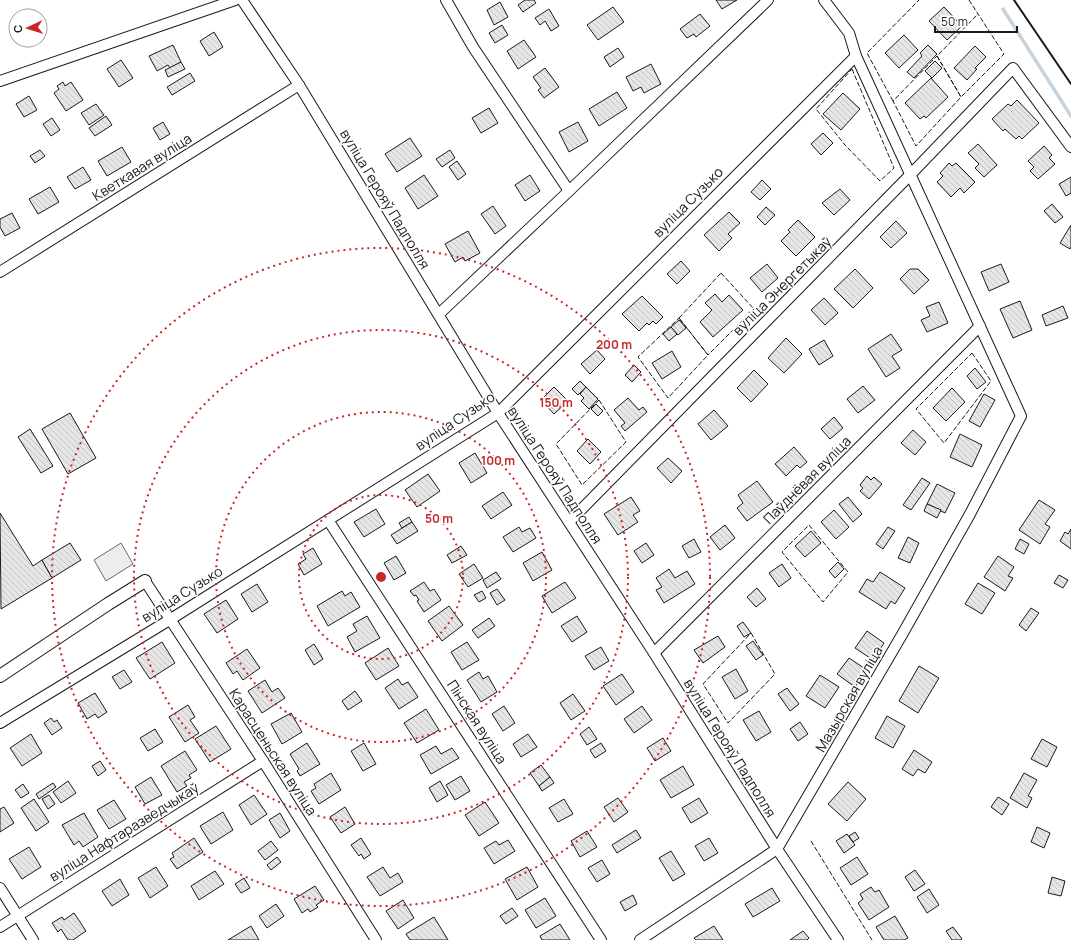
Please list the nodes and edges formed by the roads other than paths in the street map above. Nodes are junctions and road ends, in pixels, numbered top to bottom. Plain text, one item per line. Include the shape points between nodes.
1 (235, 0) edge
2 (242, 0) edge
3 (446, 0) edge
4 (768, 0) edge
5 (824, 0) edge
6 (856, 56) junction
7 (0, 81) edge
8 (300, 85) junction
9 (1071, 147) edge
10 (911, 174) junction
11 (569, 191) junction
12 (0, 272) edge
13 (439, 314) junction
14 (980, 326) junction
15 (498, 413) junction
16 (328, 520) junction
17 (569, 522) junction
18 (145, 581) joint
19 (171, 619) junction
20 (654, 653) junction
21 (0, 676) edge
22 (0, 723) edge
23 (263, 761) junction
24 (777, 849) junction
25 (0, 888) edge
26 (18, 916) junction
27 (0, 927) edge
28 (33, 940) edge
29 (376, 940) edge
30 (601, 940) edge
31 (640, 940) edge
32 (838, 940) edge

1 - 7 street
2 - 8 street, вуліца Герояў Падполля
3 - 11 street via 473,47
4 - 11 street
5 - 6 street via 849,33
6 - 10 street
6 - 15 street, вуліца Сузько
8 - 12 street, Кветкавая вуліца
8 - 13 street, вуліца Герояў Падполля
9 - 10 street, вуліца Энергетыкаў via 1013,68
10 - 14 street
10 - 17 street, вуліца Энергетыкаў
11 - 13 street
13 - 15 street, вуліца Герояў Падполля
14 - 20 street, Паўднёвая вуліца
14 - 24 street, Мазырская вуліца via 1021,416 951,548
15 - 16 street, вуліца Сузько
15 - 17 street, вуліца Герояў Падполля
16 - 19 street, вуліца Сузько
16 - 30 street, Пінская вуліца
17 - 20 street, вуліца Герояў Падполля
18 - 19 street, Карасценьская вуліца
18 - 21 street
19 - 22 street, вуліца Сузько
19 - 23 street, Карасценьская вуліца
20 - 24 street, вуліца Герояў Падполля
23 - 26 street, вуліца Нафтаразведчыкаў
23 - 29 street, Карасценьская вуліца
24 - 31 street, Мазырская вуліца
24 - 32 street, вуліца Герояў Падполля
25 - 26 street
26 - 27 street, вуліца Нафтаразведчыкаў
26 - 28 street

